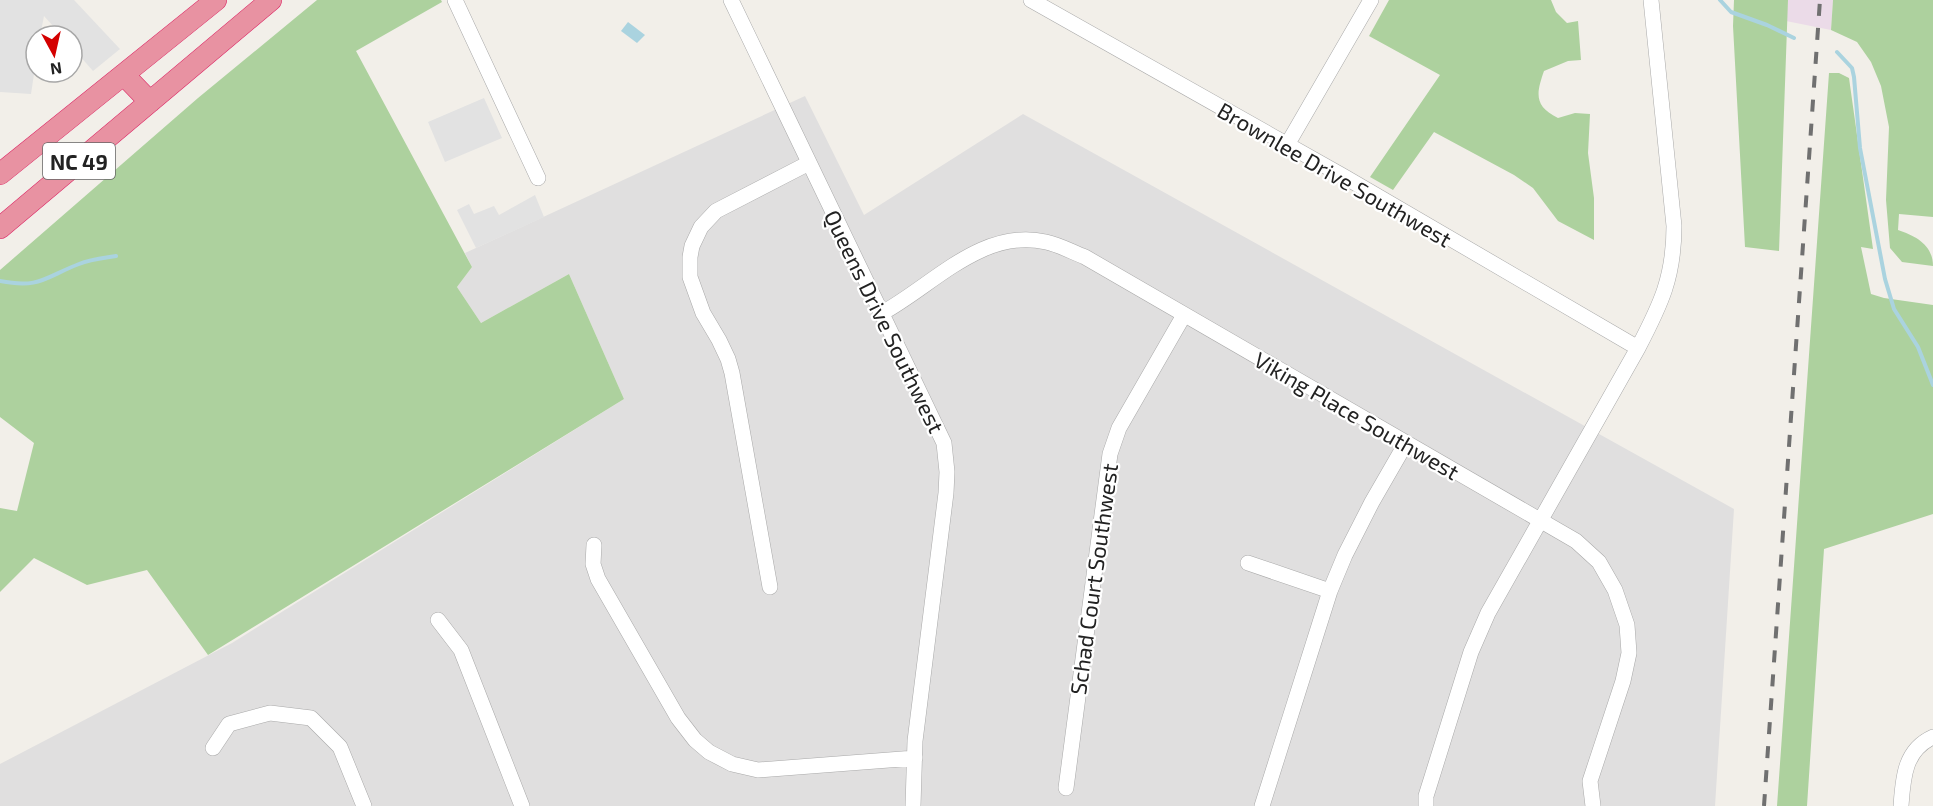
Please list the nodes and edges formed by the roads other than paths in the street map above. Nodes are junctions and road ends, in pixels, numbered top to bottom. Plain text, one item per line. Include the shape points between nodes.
1 (216, 0) edge
2 (271, 0) edge
3 (455, 0) edge
4 (731, 0) edge
5 (1031, 0) edge
6 (1371, 0) edge
7 (1651, 0) edge
8 (124, 75) junction
9 (150, 102) junction
10 (1287, 145) junction
11 (809, 163) junction
12 (0, 174) edge
13 (538, 178) dead end
14 (0, 228) edge
15 (882, 313) junction
16 (1184, 315) junction
17 (1638, 348) junction
18 (1406, 443) junction
19 (1541, 520) junction
20 (594, 545) dead end
21 (1248, 563) dead end
22 (770, 587) dead end
23 (1330, 591) junction
24 (438, 620) dead end
25 (1933, 737) edge
26 (213, 748) dead end
27 (915, 758) junction
28 (1066, 788) dead end
29 (364, 806) edge
30 (522, 806) edge
31 (913, 806) edge
32 (1262, 806) edge
33 (1426, 806) edge
34 (1593, 806) edge
35 (1901, 806) edge

1 - 8 highway, NC 49
2 - 9 highway, NC 49
3 - 13 street
4 - 11 street, Queens Drive Southwest
5 - 10 street, Brownlee Drive Southwest
6 - 10 street
7 - 17 street via 1674,253 1657,311
8 - 9 highway
8 - 12 highway, NC 49
9 - 14 highway, NC 49
10 - 17 street, Brownlee Drive Southwest
11 - 15 street, Queens Drive Southwest
11 - 22 street via 716,211 701,227 690,257 690,277 703,314 720,340 732,373
15 - 16 street, Viking Place Southwest via 982,249 1030,240 1062,247
15 - 27 street, Queens Drive Southwest via 940,432 947,472
16 - 18 street, Viking Place Southwest
16 - 28 street, Schad Court Southwest via 1119,428 1110,454
17 - 19 street
18 - 19 street, Viking Place Southwest
18 - 23 street via 1366,513
19 - 33 street via 1501,586 1471,652
19 - 34 street, Viking Place Southwest via 1576,541 1599,562 1615,590 1627,625 1629,653 1623,681 1590,780
20 - 27 street via 593,564 598,579 678,718 709,752 732,764 758,770
21 - 23 street
23 - 32 street
24 - 30 street via 461,650
25 - 35 street via 1910,756
26 - 29 street via 229,724 270,713 310,718 340,747
27 - 31 street, Queens Drive Southwest

